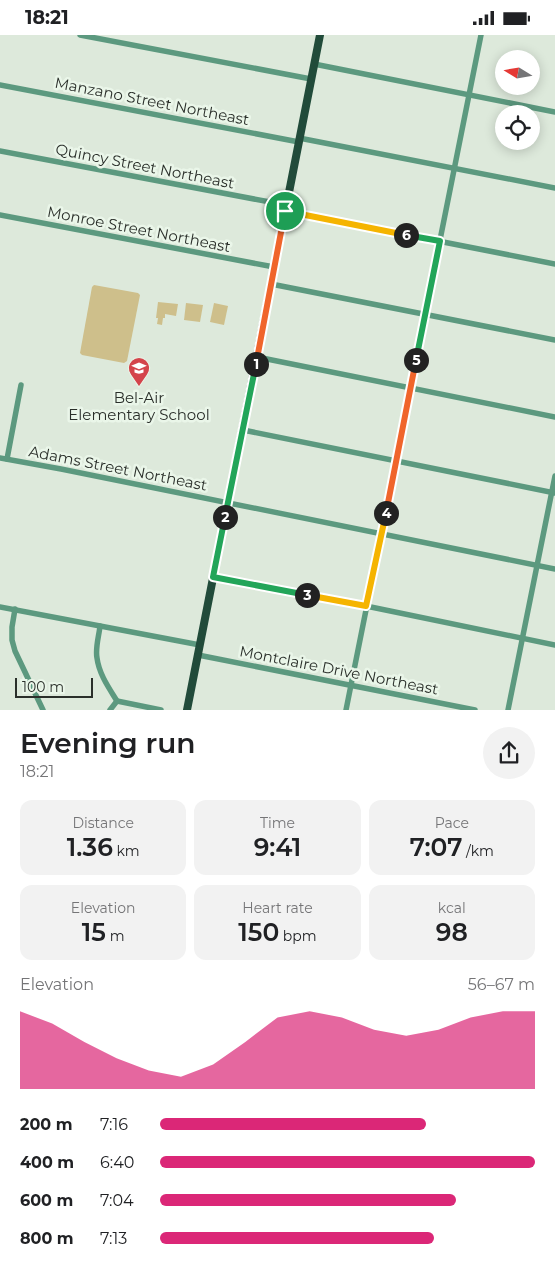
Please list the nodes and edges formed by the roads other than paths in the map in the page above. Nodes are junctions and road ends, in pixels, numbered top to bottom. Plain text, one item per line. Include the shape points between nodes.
1 (80, 35) edge
2 (320, 35) edge
3 (481, 35) edge
4 (314, 64) junction
5 (311, 79) junction
6 (0, 85) edge
7 (469, 95) junction
8 (555, 112) edge
9 (299, 140) junction
10 (0, 151) edge
11 (454, 168) junction
12 (555, 188) edge
13 (285, 208) junction
14 (0, 215) edge
15 (440, 241) junction
16 (555, 264) edge
17 (274, 267) junction
18 (271, 284) junction
19 (425, 315) junction
20 (555, 340) edge
21 (257, 357) junction
22 (21, 385) dead end
23 (411, 387) junction
24 (555, 417) edge
25 (243, 430) junction
26 (3, 458) edge
27 (396, 461) junction
28 (555, 476) edge
29 (553, 493) edge
30 (228, 503) junction
31 (381, 534) junction
32 (537, 565) junction
33 (555, 569) edge
34 (213, 577) junction
35 (366, 606) junction
36 (0, 607) edge
37 (15, 609) junction
38 (100, 626) junction
39 (523, 639) junction
40 (200, 645) junction
41 (555, 645) edge
42 (198, 655) junction
43 (351, 685) junction
44 (117, 701) junction
45 (43, 710) edge
46 (110, 710) edge
47 (161, 710) edge
48 (187, 710) edge
49 (346, 710) edge
50 (475, 710) edge
51 (508, 710) edge

1 - 5 street
2 - 4 main road
3 - 7 street
4 - 5 main road
4 - 7 street
5 - 9 main road
6 - 9 street, Manzano Street Northeast
7 - 8 street
7 - 11 street
9 - 11 street, Manzano Street Northeast
9 - 13 main road
10 - 13 street, Quincy Street Northeast
11 - 12 street, Manzano Street Northeast
11 - 15 street
13 - 15 street, Quincy Street Northeast
13 - 17 main road
14 - 17 street, Monroe Street Northeast
15 - 16 street, Quincy Street Northeast
15 - 19 street
17 - 18 main road
18 - 19 street
18 - 21 main road
19 - 20 street
19 - 23 street
21 - 23 street
21 - 25 main road
22 - 26 street
23 - 24 street
23 - 27 street
25 - 27 street
25 - 30 main road
26 - 30 street, Adams Street Northeast
27 - 29 street
27 - 31 street
28 - 29 street
29 - 32 street
30 - 31 street, Adams Street Northeast
30 - 34 main road
31 - 32 street, Adams Street Northeast
31 - 35 street
32 - 33 street, Adams Street Northeast
32 - 39 street
34 - 35 street
34 - 40 main road
35 - 39 street
35 - 43 street
36 - 37 street
37 - 38 street
37 - 45 street via 12,640 15,651
38 - 40 street
38 - 44 street via 96,657
39 - 41 street
39 - 51 street
40 - 42 main road
42 - 43 street, Montclaire Drive Northeast
42 - 48 main road
43 - 49 street
43 - 50 street, Montclaire Drive Northeast
44 - 46 street
44 - 47 street

